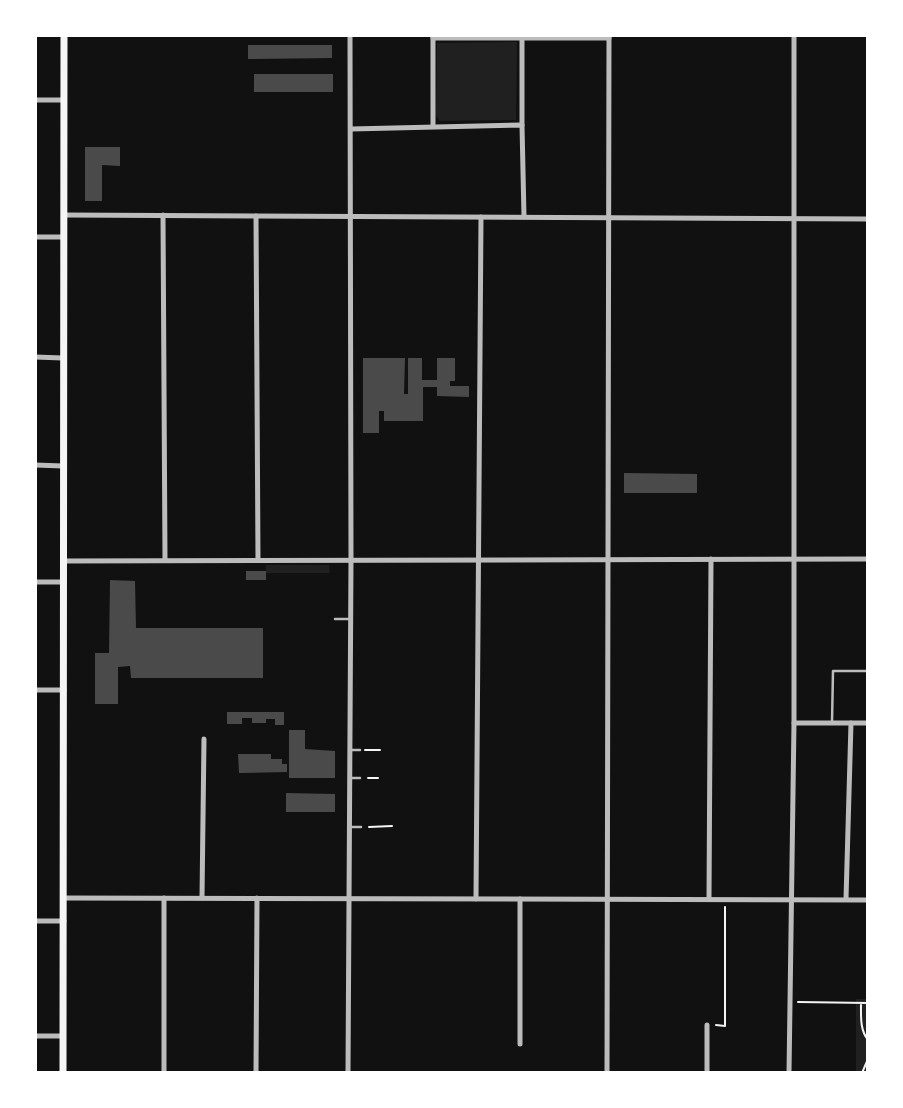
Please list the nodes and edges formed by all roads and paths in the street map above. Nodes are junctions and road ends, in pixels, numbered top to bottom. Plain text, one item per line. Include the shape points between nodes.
1 (64, 35) edge
2 (350, 35) edge
3 (794, 35) edge
4 (433, 36) edge
5 (609, 36) edge
6 (522, 37) junction
7 (35, 100) edge
8 (64, 100) junction
9 (522, 125) junction
10 (433, 126) junction
11 (351, 129) junction
12 (64, 215) junction
13 (163, 215) junction
14 (256, 216) junction
15 (351, 216) junction
16 (481, 217) junction
17 (524, 217) junction
18 (608, 218) junction
19 (794, 219) junction
20 (868, 219) edge
21 (35, 237) edge
22 (64, 237) junction
23 (35, 357) edge
24 (64, 358) junction
25 (35, 465) edge
26 (63, 466) junction
27 (479, 559) junction
28 (608, 559) junction
29 (710, 559) junction
30 (794, 559) junction
31 (868, 559) edge
32 (165, 560) junction
33 (258, 560) junction
34 (351, 560) junction
35 (63, 561) junction
36 (35, 582) edge
37 (64, 582) junction
38 (335, 619) dead end
39 (351, 619) junction
40 (868, 671) edge
41 (35, 690) edge
42 (64, 690) junction
43 (794, 723) junction
44 (832, 723) junction
45 (851, 723) junction
46 (868, 723) edge
47 (204, 739) dead end
48 (350, 750) junction
49 (360, 750) joint
50 (380, 750) dead end
51 (349, 778) junction
52 (360, 778) joint
53 (378, 778) dead end
54 (349, 827) junction
55 (361, 827) joint
56 (391, 827) dead end
57 (64, 898) junction
58 (164, 898) junction
59 (202, 898) junction
60 (257, 898) junction
61 (349, 898) junction
62 (476, 899) junction
63 (520, 899) junction
64 (607, 899) junction
65 (709, 899) junction
66 (725, 899) junction
67 (792, 899) junction
68 (846, 900) junction
69 (868, 900) edge
70 (35, 920) edge
71 (64, 921) junction
72 (790, 1002) junction
73 (861, 1003) junction
74 (868, 1003) edge
75 (707, 1025) joint
76 (35, 1036) edge
77 (64, 1036) junction
78 (868, 1041) edge
79 (520, 1044) dead end
80 (868, 1059) edge
81 (63, 1073) edge
82 (164, 1073) edge
83 (256, 1073) edge
84 (348, 1073) edge
85 (607, 1073) edge
86 (706, 1073) edge
87 (789, 1073) edge
88 (862, 1073) edge

1 - 8 main road
2 - 11 street
3 - 19 street
4 - 6 street
4 - 10 street
5 - 6 street
5 - 18 street
6 - 9 street
7 - 8 street
8 - 12 main road
9 - 10 street
9 - 17 street
10 - 11 street
11 - 15 street
12 - 13 street
12 - 22 main road
13 - 14 street
13 - 32 street
14 - 15 street
14 - 33 street
15 - 16 street
15 - 34 street
16 - 17 street
16 - 27 street
17 - 18 street
18 - 19 street
18 - 28 street
19 - 20 street
19 - 30 street
21 - 22 street
22 - 24 main road
23 - 24 street
24 - 26 main road
25 - 26 street
26 - 35 main road
27 - 28 street
27 - 34 street
27 - 62 street
28 - 29 street
28 - 64 street
29 - 30 street
29 - 65 street
30 - 31 street
30 - 43 street
32 - 33 street
32 - 35 street
33 - 34 street
34 - 39 street
35 - 37 main road
36 - 37 street
37 - 42 main road
38 - 39 lane
39 - 48 street
40 - 44 lane via 832,671
41 - 42 street
42 - 57 main road
43 - 44 street
43 - 67 street
44 - 45 street
45 - 46 street
45 - 68 street
47 - 59 street
48 - 49 lane
48 - 51 street
49 - 50 path
51 - 52 lane
51 - 54 street
52 - 53 path
54 - 55 lane
54 - 61 street
55 - 56 path
57 - 58 street
57 - 71 main road
58 - 59 street
58 - 82 street
59 - 60 street
60 - 61 street
60 - 83 street
61 - 62 street
61 - 84 street
62 - 63 street
63 - 64 street
63 - 79 street
64 - 65 street
64 - 85 street
65 - 66 street
66 - 67 street
66 - 75 path via 725,1026
67 - 68 street
67 - 72 street
68 - 69 street
70 - 71 street
71 - 77 main road
72 - 73 path
72 - 87 street
73 - 74 path
73 - 78 path via 861,1023
75 - 86 street
76 - 77 street
77 - 81 main road
80 - 88 path

